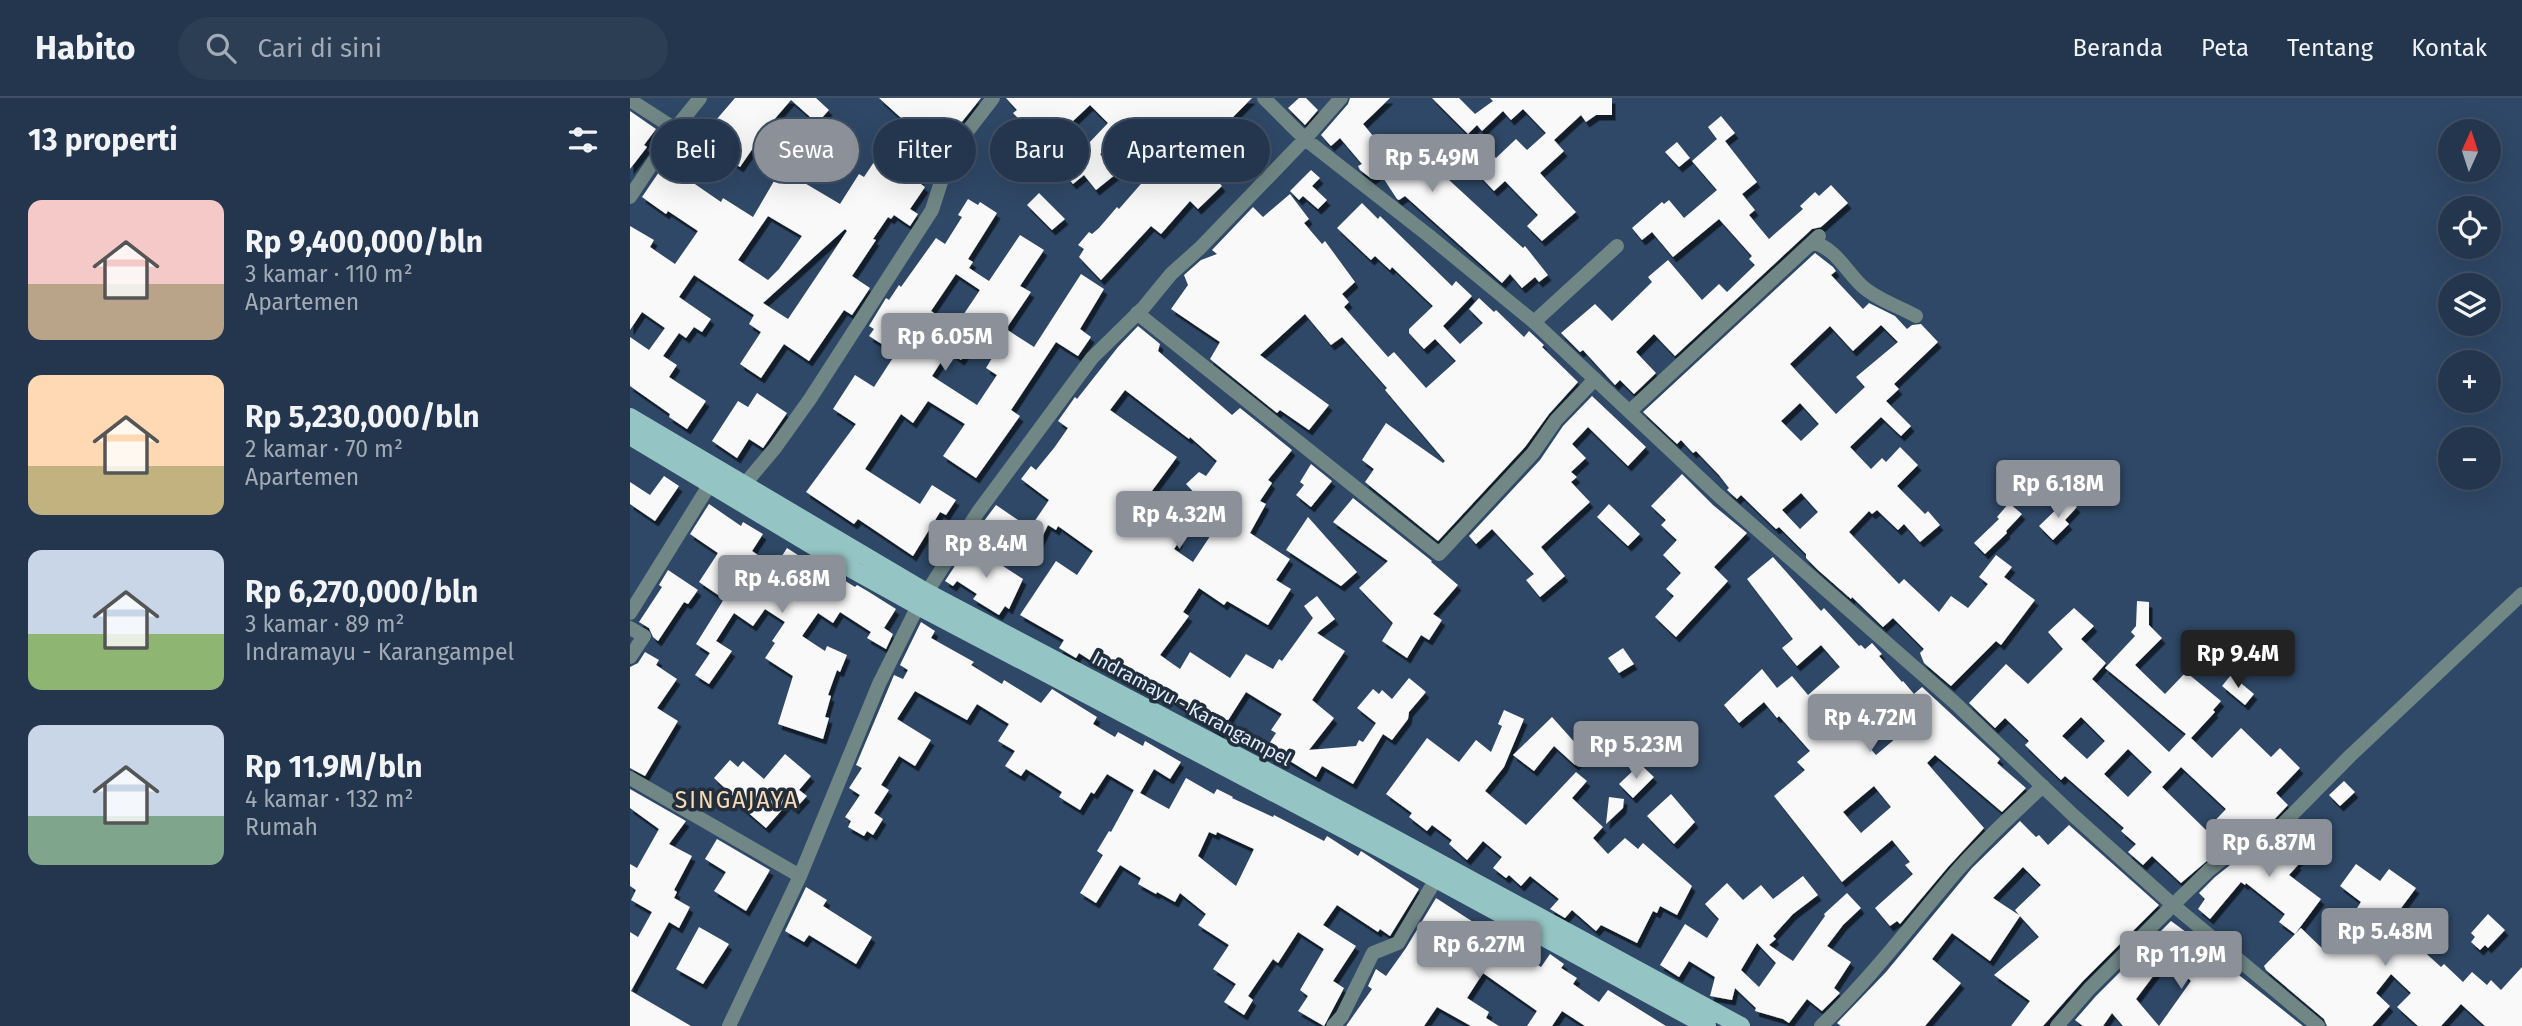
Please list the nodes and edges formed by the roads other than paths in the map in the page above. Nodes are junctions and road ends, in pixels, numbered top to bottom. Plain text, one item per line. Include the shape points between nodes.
1 (700, 98) edge
2 (993, 98) edge
3 (1264, 98) edge
4 (1341, 98) edge
5 (630, 100) edge
6 (659, 119) edge
7 (683, 119) edge
8 (1305, 139) junction
9 (651, 165) edge
10 (630, 197) edge
11 (1617, 246) dead end
12 (1137, 313) junction
13 (1916, 316) dead end
14 (1534, 323) junction
15 (1595, 379) junction
16 (1630, 411) junction
17 (630, 417) edge
18 (630, 436) edge
19 (710, 484) junction
20 (738, 492) junction
21 (2521, 595) edge
22 (922, 599) junction
23 (630, 612) edge
24 (630, 628) edge
25 (630, 657) edge
26 (630, 778) edge
27 (2043, 786) junction
28 (1432, 871) junction
29 (800, 876) junction
30 (2173, 905) junction
31 (1631, 975) junction
32 (729, 1026) edge
33 (1332, 1026) edge
34 (1707, 1026) edge
35 (1741, 1026) edge
36 (1821, 1026) edge
37 (2057, 1026) edge
38 (2318, 1026) edge

1 - 7 street
2 - 20 street via 950,154 932,210 899,263 810,399
3 - 8 street
4 - 8 street
5 - 6 street
8 - 12 street
8 - 14 street
9 - 10 street
11 - 14 street
12 - 15 street via 1439,554 1534,453 1556,420
12 - 22 street via 1092,358 1061,399 978,512
13 - 16 street via 1863,287 1816,239
14 - 15 street
15 - 16 street
16 - 27 street
17 - 20 main road, Indramayu - Karangampel
18 - 19 main road, Indramayu - Karangampel
19 - 20 main road, Indramayu - Karangampel
19 - 23 street
20 - 22 main road, Indramayu - Karangampel
21 - 30 street via 2274,833 2235,849
22 - 28 main road, Indramayu - Karangampel
22 - 29 street via 879,684
24 - 25 street via 644,636
26 - 29 street
27 - 30 street
27 - 36 street via 1969,857
28 - 31 main road, Indramayu - Karangampel
28 - 33 street via 1398,943 1373,953 1342,1016
29 - 32 street
30 - 37 street
30 - 38 street
31 - 34 main road, Indramayu - Karangampel
31 - 35 main road, Indramayu - Karangampel

